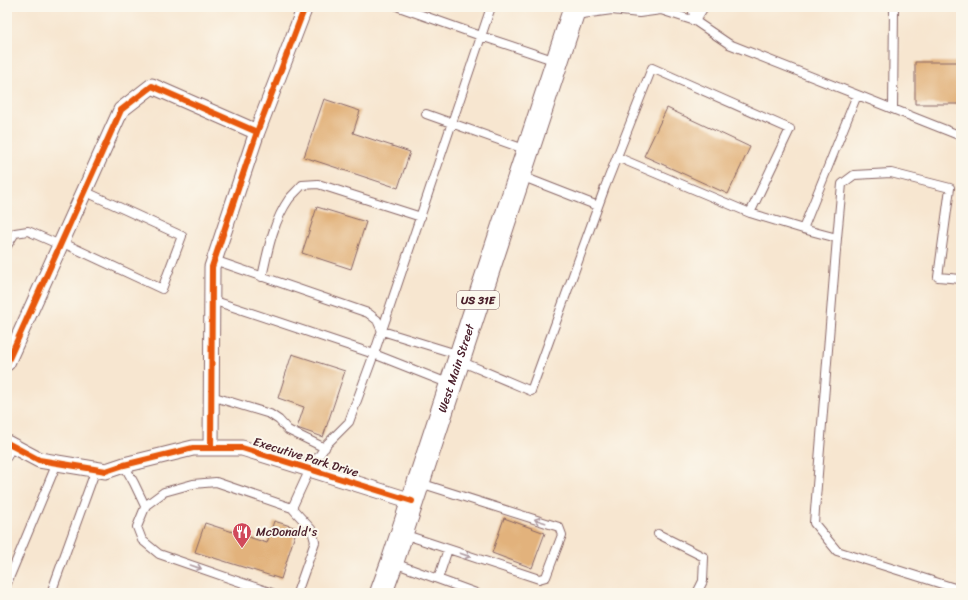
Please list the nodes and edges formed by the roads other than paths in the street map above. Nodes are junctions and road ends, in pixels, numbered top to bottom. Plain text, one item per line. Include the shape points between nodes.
1 (305, 7) edge
2 (399, 7) edge
3 (491, 7) edge
4 (692, 7) edge
5 (704, 7) edge
6 (894, 7) edge
7 (659, 9) edge
8 (574, 11) edge
9 (695, 21) junction
10 (481, 36) junction
11 (557, 61) junction
12 (857, 95) junction
13 (893, 109) junction
14 (426, 114) dead end
15 (452, 124) junction
16 (257, 132) junction
17 (961, 136) edge
18 (528, 150) junction
19 (617, 157) junction
20 (520, 175) junction
21 (84, 191) junction
22 (598, 206) junction
23 (750, 213) junction
24 (421, 217) junction
25 (802, 229) junction
26 (837, 238) junction
27 (61, 243) junction
28 (7, 246) edge
29 (214, 260) junction
30 (262, 277) junction
31 (961, 279) edge
32 (212, 300) junction
33 (382, 331) junction
34 (374, 354) junction
35 (460, 358) junction
36 (7, 363) edge
37 (451, 385) junction
38 (211, 396) junction
39 (211, 448) junction
40 (325, 448) junction
41 (9, 449) edge
42 (57, 463) junction
43 (124, 465) junction
44 (96, 469) junction
45 (310, 469) junction
46 (416, 492) junction
47 (145, 506) junction
48 (292, 508) junction
49 (402, 533) junction
50 (658, 534) dead end
51 (448, 549) junction
52 (392, 563) junction
53 (438, 579) junction
54 (7, 584) edge
55 (961, 590) edge
56 (51, 593) edge
57 (272, 593) edge
58 (297, 593) edge
59 (381, 593) edge
60 (476, 593) edge
61 (697, 593) edge

1 - 16 street
2 - 10 lane
3 - 10 lane
4 - 9 lane
5 - 9 lane
6 - 13 lane
7 - 8 lane via 639,13 612,10
7 - 9 lane
8 - 11 main road, West Main Street / US 31E
9 - 12 lane via 730,44
10 - 11 lane
10 - 15 lane
11 - 18 main road, West Main Street / US 31E
12 - 13 lane
12 - 25 lane
13 - 17 lane
14 - 15 lane
15 - 18 lane
15 - 24 lane
16 - 21 street via 152,86 121,110
16 - 29 street
18 - 20 main road, West Main Street / US 31E
19 - 22 lane
19 - 23 lane
19 - 23 lane via 652,68 790,129
20 - 22 lane
20 - 35 main road, West Main Street / US 31E
21 - 27 street
21 - 27 lane via 182,236 162,289
22 - 35 lane via 531,390
23 - 25 lane
24 - 30 lane via 318,184 302,185 279,216
24 - 33 lane
25 - 26 lane
26 - 31 lane via 842,184 854,175 891,173 950,188 938,277
26 - 55 lane via 814,523 838,551
27 - 28 lane via 28,231 15,233
27 - 36 street
29 - 30 lane
29 - 32 street
30 - 33 lane via 368,313 377,320
32 - 34 lane
32 - 38 street
33 - 34 lane
33 - 35 lane
34 - 37 lane
34 - 40 lane via 349,422
35 - 37 main road, West Main Street / US 31E
37 - 46 main road, West Main Street / US 31E
38 - 39 street
38 - 40 lane via 270,414 280,420 288,430
39 - 43 street, Executive Park Drive via 193,448
39 - 45 street, Executive Park Drive via 242,448
40 - 45 lane
41 - 42 street, Executive Park Drive via 39,460
42 - 44 street, Executive Park Drive
42 - 54 lane
43 - 44 street, Executive Park Drive via 106,471
43 - 47 lane
44 - 56 lane
45 - 46 street, Executive Park Drive
45 - 48 lane
46 - 49 main road, West Main Street / US 31E
51 -> 46 lane via 539,580 546,577 562,535 559,527
47 - 48 lane via 164,492 193,484 216,482
47 -> 57 lane via 137,527 142,540 159,554
48 - 58 lane via 312,530 316,542
49 - 51 lane
49 - 52 main road, West Main Street / US 31E
50 - 61 lane via 704,557 703,581
51 - 53 lane
52 - 53 lane
52 - 59 main road, West Main Street / US 31E
53 - 60 lane

